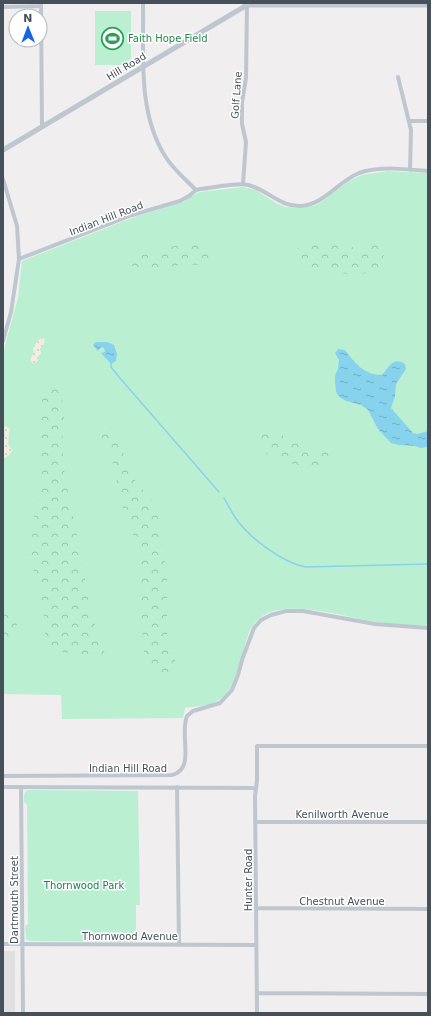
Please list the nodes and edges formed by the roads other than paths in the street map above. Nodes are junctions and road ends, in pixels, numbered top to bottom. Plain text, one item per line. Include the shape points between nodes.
1 (143, 3) edge
2 (247, 4) edge
3 (326, 4) edge
4 (41, 5) edge
5 (428, 5) edge
6 (3, 7) edge
7 (144, 66) junction
8 (398, 77) dead end
9 (409, 121) junction
10 (428, 121) edge
11 (42, 127) junction
12 (3, 150) edge
13 (410, 170) junction
14 (428, 171) edge
15 (3, 179) edge
16 (243, 184) junction
17 (196, 190) junction
18 (19, 259) junction
19 (3, 341) edge
20 (428, 628) edge
21 (428, 746) edge
22 (3, 776) edge
23 (3, 787) edge
24 (21, 787) junction
25 (177, 787) junction
26 (256, 788) junction
27 (255, 822) junction
28 (428, 822) edge
29 (256, 908) junction
30 (428, 909) edge
31 (3, 944) edge
32 (22, 944) junction
33 (178, 944) junction
34 (256, 945) junction
35 (257, 993) junction
36 (428, 994) edge
37 (23, 1013) edge
38 (257, 1013) edge

1 - 7 street
2 - 3 street
2 - 7 street, Hill Road
2 - 16 street, Golf Lane via 246,78 242,103 242,124 246,142
3 - 5 street
4 - 6 street
4 - 11 street
7 - 11 street, Hill Road
7 - 17 street via 148,114 158,144 174,168
8 - 9 street
9 - 10 street
9 - 13 street
11 - 12 street, Hill Road
13 - 14 street, Indian Hill Road
13 - 16 street, Indian Hill Road via 377,170 358,174 321,200 302,206 284,204
15 - 18 street via 17,226
16 - 17 street, Indian Hill Road
17 - 18 street, Indian Hill Road via 180,201 132,215
18 - 19 street via 11,312
20 - 22 street, Indian Hill Road via 375,624 303,612 286,611 271,614 254,628 235,683 225,699 216,705 193,711 187,716 185,766 180,772 172,776
21 - 26 street, Hunter Road via 257,746
23 - 24 street
24 - 25 street
24 - 32 street, Dartmouth Street
25 - 26 street
25 - 33 street
26 - 27 street, Hunter Road
27 - 28 street, Kenilworth Avenue
27 - 29 street, Hunter Road
29 - 30 street, Chestnut Avenue
29 - 34 street, Hunter Road
31 - 32 street, Thornwood Avenue
32 - 33 street, Thornwood Avenue
32 - 37 street, Dartmouth Street
33 - 34 street, Thornwood Avenue
34 - 35 street, Hunter Road
35 - 36 street
35 - 38 street, Hunter Road

